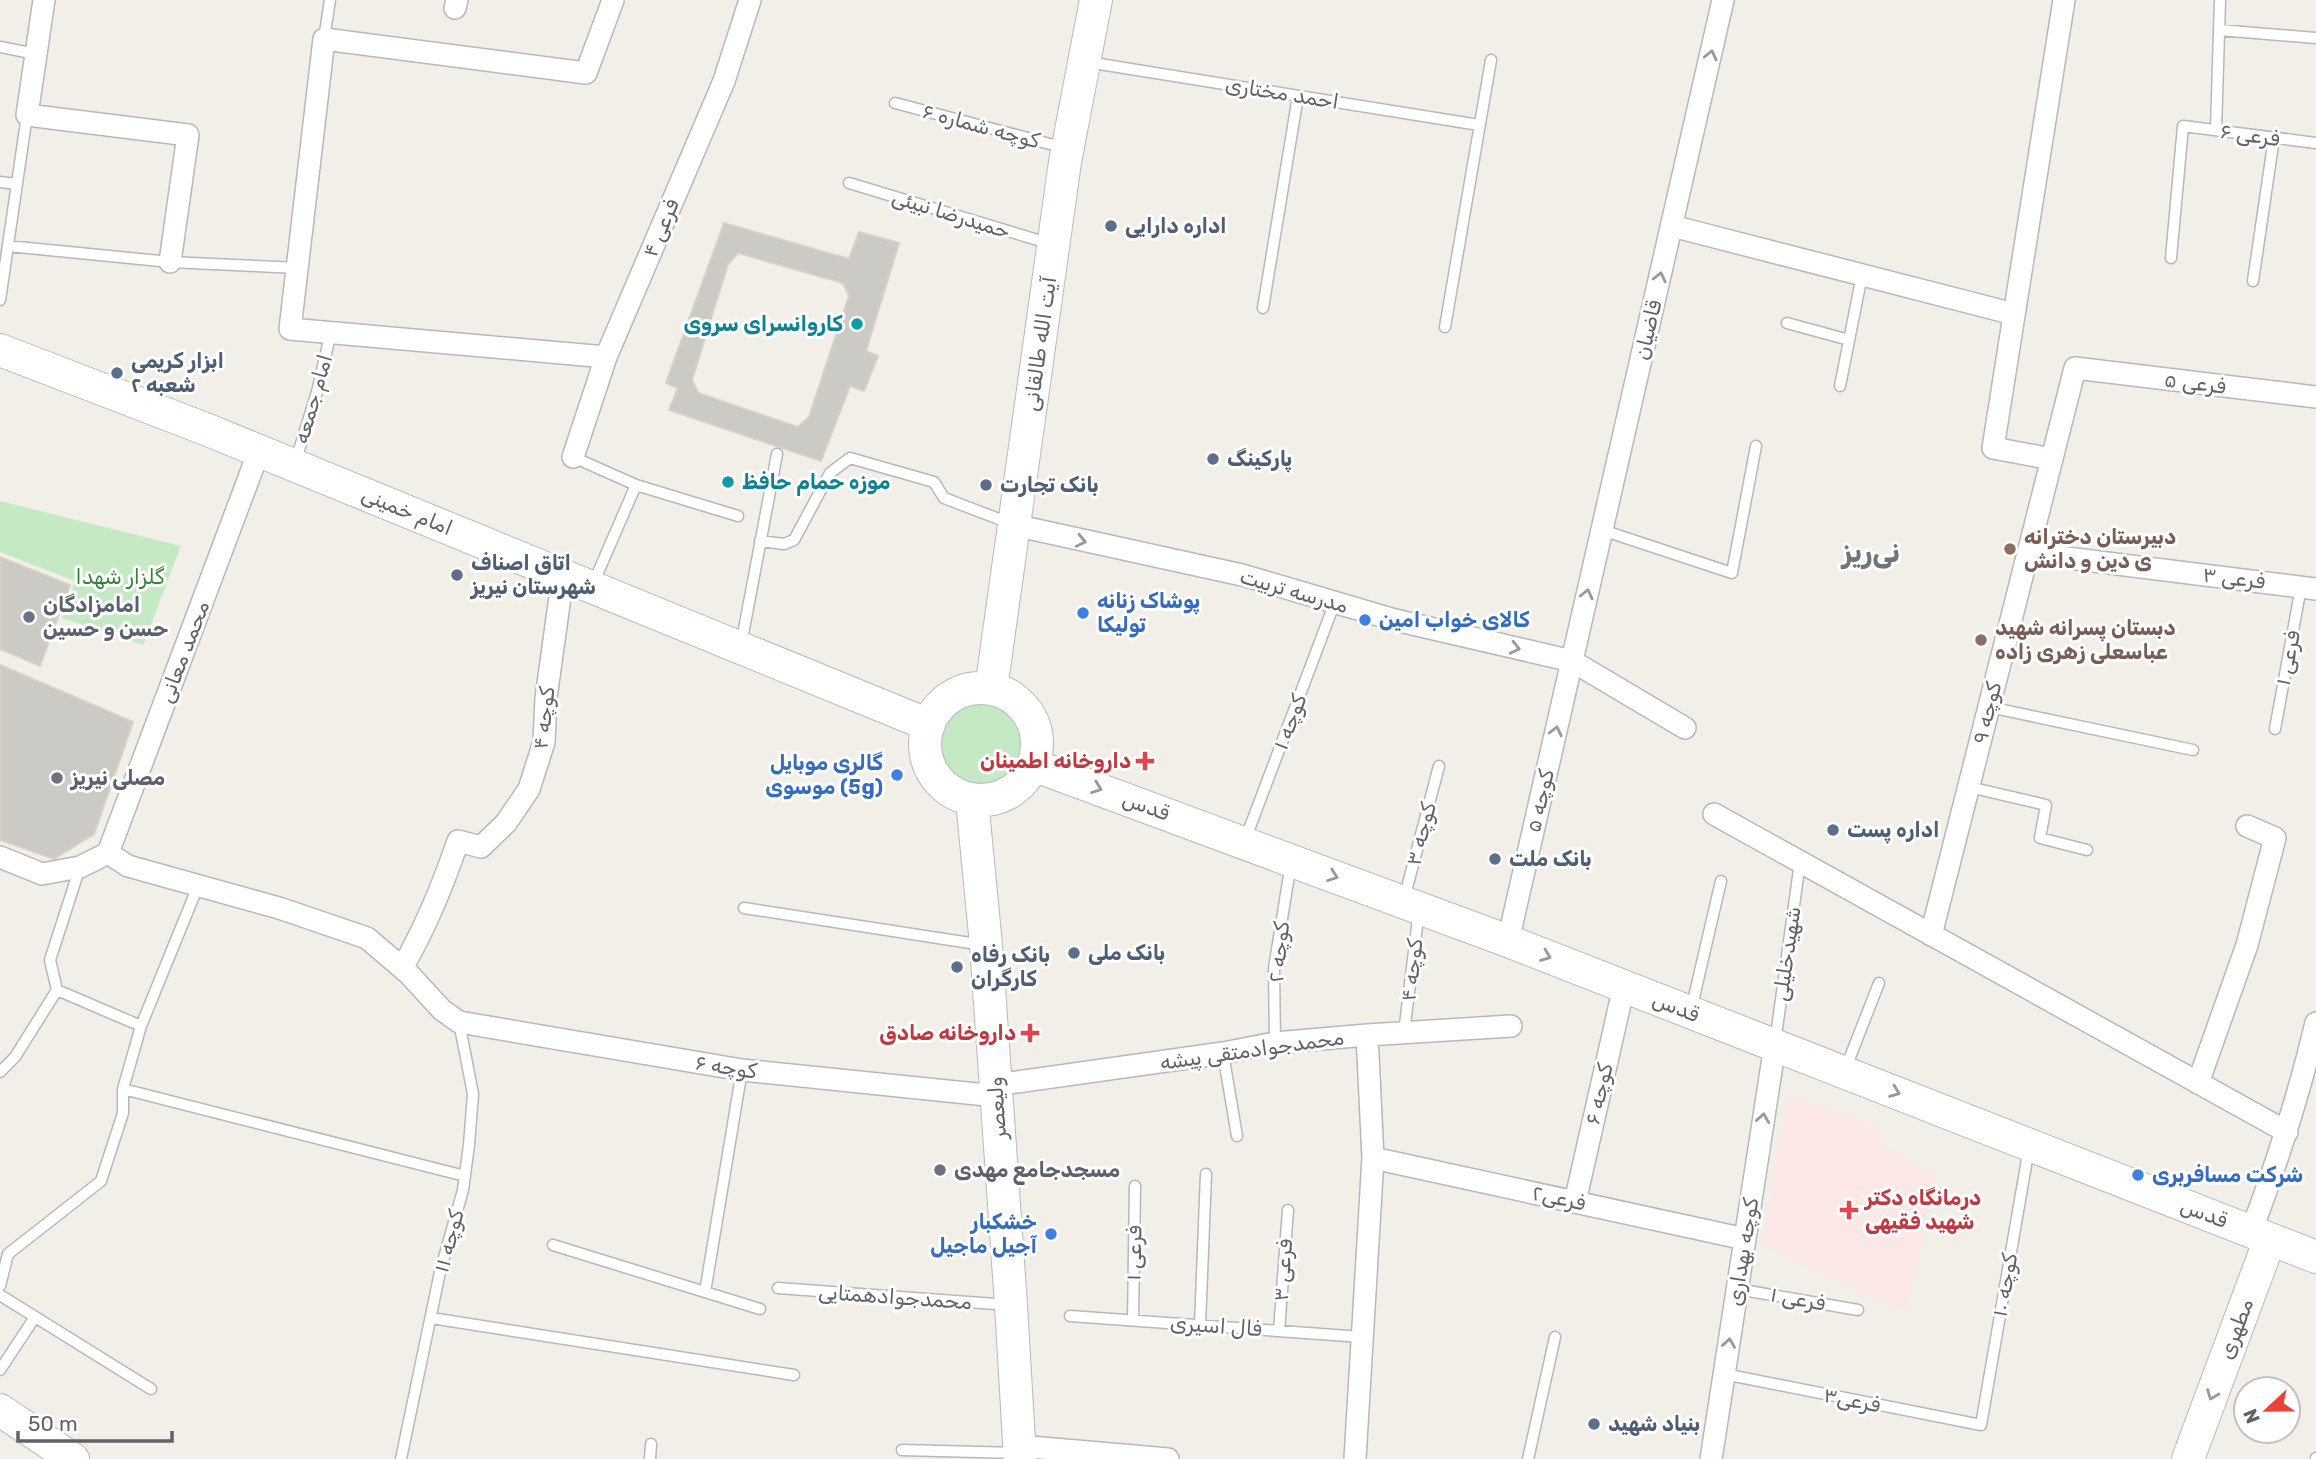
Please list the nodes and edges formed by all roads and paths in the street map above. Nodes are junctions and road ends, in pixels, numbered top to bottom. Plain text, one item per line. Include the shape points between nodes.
1 (44, 0) edge
2 (330, 0) edge
3 (614, 0) edge
4 (750, 0) edge
5 (1096, 0) edge
6 (1723, 0) edge
7 (2064, 0) edge
8 (2220, 0) edge
9 (2219, 30) junction
10 (2316, 38) edge
11 (324, 40) junction
12 (0, 47) edge
13 (36, 54) junction
14 (1491, 60) dead end
15 (1084, 62) junction
16 (1298, 96) junction
17 (895, 103) dead end
18 (27, 115) junction
19 (1479, 125) junction
20 (2216, 130) junction
21 (2274, 138) junction
22 (2316, 144) edge
23 (1068, 149) junction
24 (0, 182) edge
25 (849, 183) dead end
26 (16, 184) junction
27 (1672, 226) junction
28 (1054, 244) junction
29 (8, 246) junction
30 (2171, 258) dead end
31 (170, 262) junction
32 (299, 268) junction
33 (1862, 275) junction
34 (2253, 281) dead end
35 (0, 300) edge
36 (1263, 308) dead end
37 (2014, 314) junction
38 (1787, 323) dead end
39 (1444, 327) dead end
40 (331, 332) junction
41 (1849, 340) junction
42 (0, 350) edge
43 (606, 357) junction
44 (2075, 368) joint
45 (1840, 386) dead end
46 (2316, 397) edge
47 (1756, 446) dead end
48 (259, 451) junction
49 (777, 454) dead end
50 (573, 457) joint
51 (2052, 459) junction
52 (294, 465) junction
53 (636, 485) junction
54 (738, 516) dead end
55 (1014, 525) junction
56 (1602, 530) junction
57 (760, 541) junction
58 (2028, 553) junction
59 (578, 581) junction
60 (2308, 588) edge
61 (1335, 601) junction
62 (740, 648) junction
63 (1572, 661) junction
64 (991, 689) junction
65 (1989, 707) junction
66 (929, 725) junction
67 (1685, 728) dead end
68 (2275, 729) dead end
69 (2193, 750) dead end
70 (1033, 765) junction
71 (1439, 766) dead end
72 (1969, 787) junction
73 (972, 800) junction
74 (1714, 814) dead end
75 (2248, 826) dead end
76 (1245, 843) junction
77 (2087, 850) dead end
78 (108, 853) junction
79 (0, 858) edge
80 (1292, 861) junction
81 (1800, 862) junction
82 (80, 867) junction
83 (1721, 881) dead end
84 (198, 886) junction
85 (1411, 905) junction
86 (744, 908) dead end
87 (1931, 935) junction
88 (1508, 941) junction
89 (986, 945) junction
90 (402, 968) junction
91 (1879, 983) dead end
92 (1624, 986) junction
93 (57, 990) junction
94 (1691, 1013) junction
95 (459, 1022) junction
96 (2316, 1023) edge
97 (141, 1026) junction
98 (1511, 1026) dead end
99 (1404, 1032) junction
100 (1367, 1035) junction
101 (1276, 1043) junction
102 (1775, 1045) junction
103 (1223, 1053) junction
104 (742, 1070) junction
105 (0, 1072) edge
106 (1844, 1072) junction
107 (2198, 1083) junction
108 (123, 1090) junction
109 (995, 1091) junction
110 (2287, 1132) junction
111 (1237, 1136) dead end
112 (2030, 1145) junction
113 (1373, 1158) junction
114 (1206, 1174) dead end
115 (465, 1176) junction
116 (1135, 1186) dead end
117 (1574, 1202) junction
118 (1288, 1210) dead end
119 (2261, 1235) junction
120 (1745, 1239) junction
121 (553, 1245) dead end
122 (4, 1251) edge
123 (2316, 1257) edge
124 (0, 1286) edge
125 (778, 1288) dead end
126 (1737, 1289) junction
127 (705, 1292) junction
128 (0, 1295) edge
129 (1011, 1305) junction
130 (760, 1309) dead end
131 (1858, 1310) dead end
132 (1070, 1316) dead end
133 (35, 1317) junction
134 (431, 1318) junction
135 (1133, 1320) junction
136 (1200, 1325) junction
137 (1279, 1331) junction
138 (1362, 1337) junction
139 (1555, 1338) dead end
140 (0, 1370) edge
141 (1724, 1374) junction
142 (794, 1375) dead end
143 (151, 1389) dead end
144 (0, 1410) edge
145 (1981, 1425) joint
146 (650, 1444) dead end
147 (902, 1450) dead end
148 (1019, 1452) edge
149 (73, 1459) edge
150 (401, 1459) edge
151 (650, 1459) edge
152 (1168, 1459) edge
153 (1354, 1459) edge
154 (1528, 1459) edge
155 (1710, 1459) edge
156 (2188, 1459) edge

1 - 13 street
2 - 11 lane
3 - 11 street via 586,73
4 - 43 street, فرعی ۴ via 724,80
5 - 15 main road, آیت الله طالقانی
27 -> 6 street, قاضیان
7 - 37 street
8 - 9 lane
9 - 10 lane
9 - 20 lane
11 - 32 street
12 - 13 lane
13 - 18 street
14 - 19 lane
15 - 16 lane, احمد مختاری
15 - 23 main road, آیت الله طالقانی
16 - 19 lane, احمد مختاری
16 - 36 lane
17 - 23 lane, کوچه شماره ۶
18 - 26 lane
18 - 31 street via 188,135
19 - 39 lane
20 - 21 lane, فرعی ۶
20 - 30 lane, فرعی ۶ via 2183,126
21 - 22 lane, فرعی ۶
21 - 34 lane
23 - 28 main road, آیت الله طالقانی
24 - 26 lane
25 - 28 lane, حمیدرضا نبیئی
26 - 29 lane
27 - 33 street
56 -> 27 street, قاضیان
28 - 55 main road, آیت الله طالقانی
29 - 31 lane
29 - 35 lane
31 - 32 lane
32 - 40 street via 290,329
33 - 37 street
33 - 41 lane
37 - 51 street via 1993,448
38 - 41 lane
40 - 43 street
40 - 52 lane, امام جمعه
41 - 45 lane
42 - 48 main road, امام خمینی
43 - 50 street, فرعی ۴
44 - 46 street, فرعی ۵
44 - 51 street, کوچه ۹
47 - 56 lane via 1732,573
48 - 52 main road, امام خمینی
48 - 78 street, محمد معانی
49 - 57 lane
50 - 53 lane
51 - 58 street, کوچه ۹
52 - 59 main road, امام خمینی
53 - 54 lane
53 - 59 lane
55 - 57 lane via 944,498 934,482 850,458 830,473 794,540 784,544
55 -> 61 street, مدرسه تربیت via 1242,575
55 - 64 main road, آیت الله طالقانی
63 -> 56 street, قاضیان
57 - 62 lane
58 - 60 street, فرعی ۳
58 - 65 street, کوچه ۹
59 - 62 main road, امام خمینی
59 - 90 street, کوچه ۴ via 546,698 544,742 528,789 506,823 481,847 458,841 439,896
60 - 68 lane, فرعی ۱
61 -> 63 street, مدرسه تربیت via 1395,620
61 - 76 lane, کوچه ۱
62 - 66 main road, امام خمینی
63 - 67 street, مدرسه تربیت
88 -> 63 street, کوچه ۵
64 - 66 main road via 953,695
64 - 70 main road via 1007,694 1030,717 1037,740
65 - 69 lane
65 - 72 street, کوچه ۹
66 - 73 main road via 925,741 933,772 950,790
70 - 73 main road via 1009,793 991,800
70 -> 76 main road, قدس
71 - 85 lane, کوچه ۳
72 - 77 lane via 2046,805 2040,838
72 - 87 street, کوچه ۹
73 - 89 main road, ولیعصر
74 - 81 street
75 - 107 street via 2275,838 2247,945
76 - 80 main road, قدس
78 - 82 street
78 - 84 street via 128,866
79 - 82 street via 42,874
80 -> 85 main road, قدس
80 - 101 lane, کوچه ۲ via 1273,968
81 - 87 street
81 - 102 lane, شهیدخلیلی
82 - 93 lane via 50,960
83 - 94 lane
84 - 90 street via 367,937
84 - 97 lane
85 - 88 main road, قدس
85 - 99 lane, کوچه ۴
86 - 89 lane
87 - 107 street
88 -> 92 main road, قدس
89 - 109 main road, ولیعصر
90 - 95 street
91 - 106 lane
92 - 94 main road, قدس
92 - 117 street, کوچه ۶
93 - 97 lane
93 - 105 lane via 15,1058
94 - 102 main road, قدس
95 - 104 street, ۶ کوچه
95 - 115 lane, کوچه ۱۱ via 473,1094
96 - 110 street
97 - 108 lane
98 - 99 street, محمدجوادمتقی پیشه
99 - 100 street, محمدجوادمتقی پیشه
100 - 101 street, محمدجوادمتقی پیشه
100 - 113 street
101 - 103 street, محمدجوادمتقی پیشه
102 - 106 main road, قدس
120 -> 102 street, کوچه بهداری
103 - 109 street, محمدجوادمتقی پیشه
103 - 111 lane
104 - 109 street, ۶ کوچه
104 - 127 lane
106 -> 112 main road, قدس
107 - 110 street
108 - 115 lane
108 - 122 lane via 123,1113 102,1181
109 - 129 main road, ولیعصر
110 - 119 street
112 - 119 main road, قدس
112 - 145 lane, کوچه ۱۰
113 - 117 street, فرعی۲
113 - 138 street
114 - 136 lane
115 - 134 lane, کوچه ۱۱
116 - 135 lane, فرعی ۱
117 - 120 street, فرعی۲
118 - 137 lane, فرعی ۳
119 - 123 main road, قدس
119 -> 156 main road, مطهری
120 - 126 street, کوچه بهداری
121 - 127 lane
122 - 124 lane
125 - 129 lane, محمدجوادهمتایی
126 - 131 lane, فرعی ۱
141 -> 126 street, کوچه بهداری
127 - 130 lane
128 - 133 lane
129 - 148 main road, ولیعصر
132 - 135 lane, فال اسیری
133 - 140 lane
133 - 143 lane
134 - 142 lane
134 - 150 lane, کوچه ۱۱
135 - 136 lane, فال اسیری
136 - 137 lane, فال اسیری
137 - 138 lane, فال اسیری
138 - 153 street
139 - 154 lane
141 - 145 lane, فرعی۳
141 - 155 street, کوچه بهداری
144 - 149 main road
146 - 151 lane
147 - 148 lane
148 - 152 street

